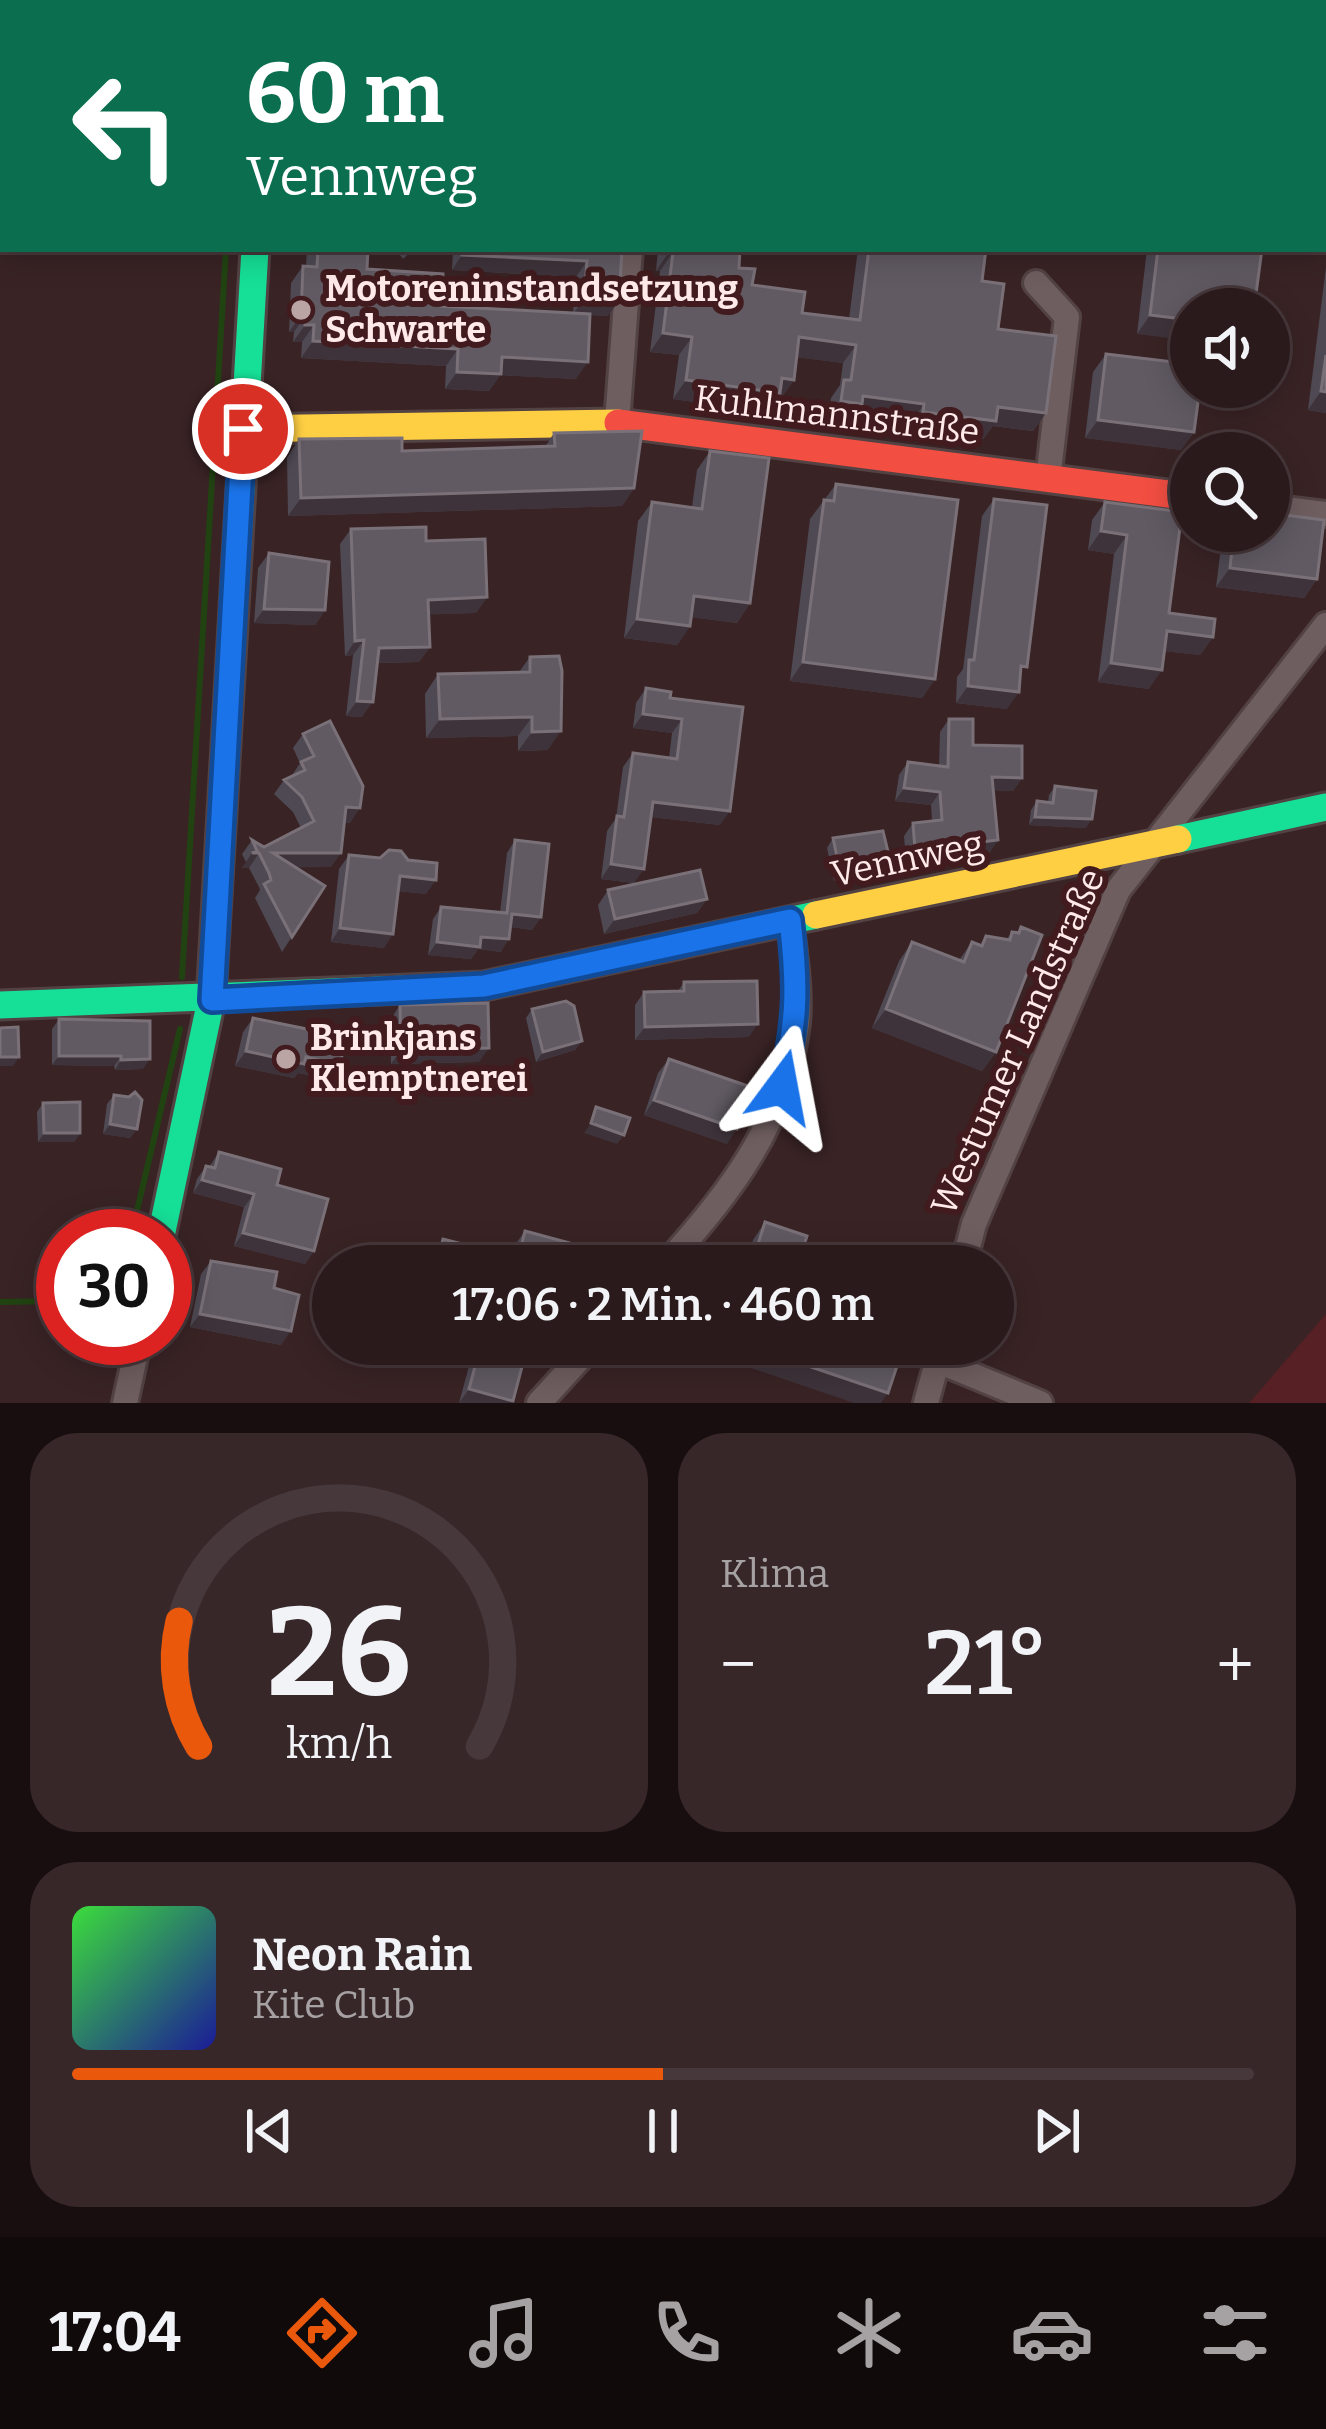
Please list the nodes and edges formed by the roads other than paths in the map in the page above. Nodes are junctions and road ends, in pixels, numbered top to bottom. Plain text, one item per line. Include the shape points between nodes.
1 (255, 252) edge
2 (630, 252) edge
3 (1036, 283) dead end
4 (617, 423) junction
5 (243, 429) junction
6 (1048, 478) junction
7 (1170, 494) edge
8 (1290, 510) edge
9 (1326, 514) edge
10 (1326, 625) edge
11 (1326, 807) edge
12 (1150, 845) junction
13 (790, 920) junction
14 (212, 1000) junction
15 (0, 1005) edge
16 (167, 1209) edge
17 (683, 1245) edge
18 (968, 1245) edge
19 (133, 1365) edge
20 (574, 1365) edge
21 (936, 1365) edge
22 (965, 1365) edge
23 (125, 1403) edge
24 (539, 1403) edge
25 (926, 1403) edge
26 (1040, 1403) edge

1 - 5 street
2 - 4 street
3 - 6 street via 1067,317
4 - 5 street, Kuhlmannstraße
4 - 6 street, Kuhlmannstraße
5 - 14 street
6 - 7 street, Kuhlmannstraße
8 - 9 street
10 - 12 street, Westumer Landstraße
11 - 12 street, Vennweg
12 - 13 street, Vennweg
12 - 18 street, Westumer Landstraße via 1118,890
13 - 14 street, Vennweg via 484,986
13 - 17 street via 796,1024 782,1087 723,1201
14 - 15 street, Vennweg
14 - 16 street
19 - 23 street
20 - 24 street
21 - 25 street
22 - 26 street

